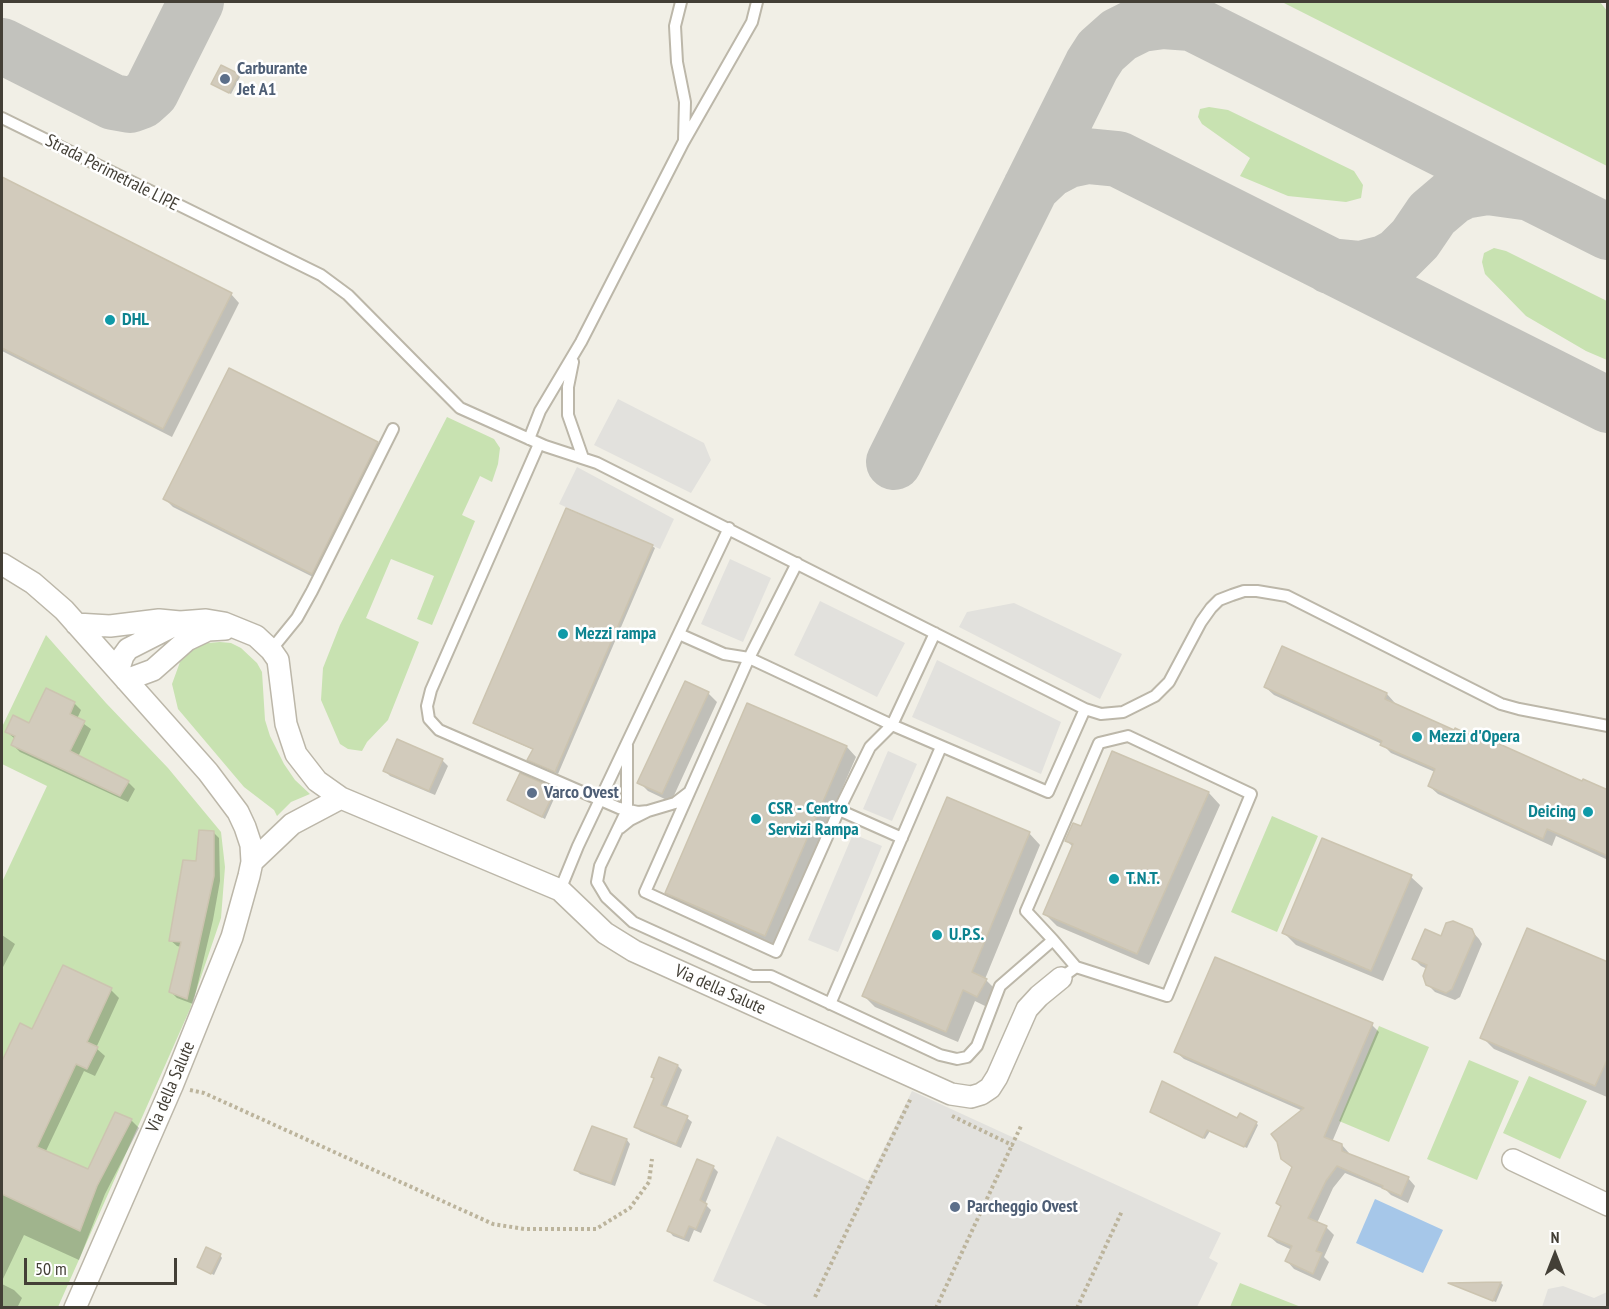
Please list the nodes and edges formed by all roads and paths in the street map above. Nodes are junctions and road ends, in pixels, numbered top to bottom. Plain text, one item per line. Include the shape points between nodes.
1 (681, 2) edge
2 (756, 2) edge
3 (2, 118) edge
4 (683, 143) junction
5 (581, 342) junction
6 (393, 429) dead end
7 (534, 441) junction
8 (583, 458) junction
9 (729, 528) junction
10 (797, 563) junction
11 (2, 564) edge
12 (180, 622) junction
13 (76, 624) junction
14 (244, 630) junction
15 (935, 633) junction
16 (679, 634) junction
17 (271, 650) junction
18 (749, 658) junction
19 (122, 675) junction
20 (1085, 709) junction
21 (891, 725) junction
22 (1608, 726) edge
23 (627, 745) junction
24 (941, 747) junction
25 (688, 793) junction
26 (341, 798) junction
27 (600, 800) junction
28 (627, 810) junction
29 (839, 810) junction
30 (648, 811) junction
31 (616, 831) junction
32 (902, 838) junction
33 (252, 862) junction
34 (560, 890) junction
35 (1053, 940) junction
36 (1068, 972) junction
37 (830, 1004) junction
38 (172, 1086) junction
39 (912, 1097) dead end
40 (942, 1111) dead end
41 (1022, 1124) dead end
42 (1012, 1145) junction
43 (652, 1159) dead end
44 (1513, 1160) dead end
45 (1608, 1205) edge
46 (1122, 1211) dead end
47 (814, 1297) dead end
48 (75, 1308) edge
49 (936, 1308) edge
50 (1077, 1308) edge

1 - 4 lane via 675,26 685,102
2 - 4 lane via 752,22
3 - 7 lane, Strada Perimetrale LIPE via 321,275 348,295 460,408
4 - 5 lane
5 - 7 lane via 540,411
5 - 8 lane via 568,387 568,415
6 - 17 lane via 312,591 297,618
7 - 8 lane, Strada Perimetrale LIPE
7 - 27 lane via 431,690 429,719 439,730
8 - 9 lane, Strada Perimetrale LIPE
9 - 10 lane, Strada Perimetrale LIPE
9 - 16 lane
10 - 15 lane, Strada Perimetrale LIPE
10 - 18 lane
11 - 13 street, Via della Salute via 48,595
12 - 13 street
12 - 14 street via 206,620
12 - 19 street via 128,648 123,656
13 - 19 street, Via della Salute
14 - 17 street
14 - 19 street via 208,630 187,640 153,670
15 - 20 lane, Strada Perimetrale LIPE
15 - 21 lane
16 - 18 lane via 724,654
16 - 23 lane
17 - 26 street, Via della Salute via 278,660 286,724 297,754 317,781
18 - 21 lane
18 - 25 lane
19 - 33 street, Via della Salute via 238,812 251,845
20 - 22 lane via 1101,714 1123,711 1155,696 1169,682 1211,608 1232,595 1257,591 1287,596 1501,704
20 - 24 lane via 1048,792
21 - 24 lane
21 - 29 lane via 870,747
23 - 27 lane
23 - 28 lane
24 - 32 lane
25 - 29 lane via 645,892 776,952
25 - 30 lane via 675,803
26 - 33 street via 292,824
26 - 34 street, Via della Salute
27 - 28 lane
27 - 34 lane
28 - 30 lane
28 - 31 lane
29 - 32 lane
30 - 31 lane
31 - 37 lane via 597,882 606,897 633,922 752,976 771,976
32 - 37 lane
33 - 38 street, Via della Salute via 232,937
34 - 36 street, Via della Salute via 605,933 634,951 951,1094 971,1097 990,1088 1027,1009
35 - 36 lane
35 - 36 lane via 1026,911 1099,743 1128,736 1251,794 1167,996
35 - 37 lane via 1000,986 976,1046 967,1057 940,1055
38 - 43 path via 204,1093 493,1224 524,1229 596,1229 630,1208 649,1182
38 - 48 street, Via della Salute
39 - 47 path
40 - 42 path
41 - 42 path
42 - 49 path
44 - 45 street
46 - 50 path

